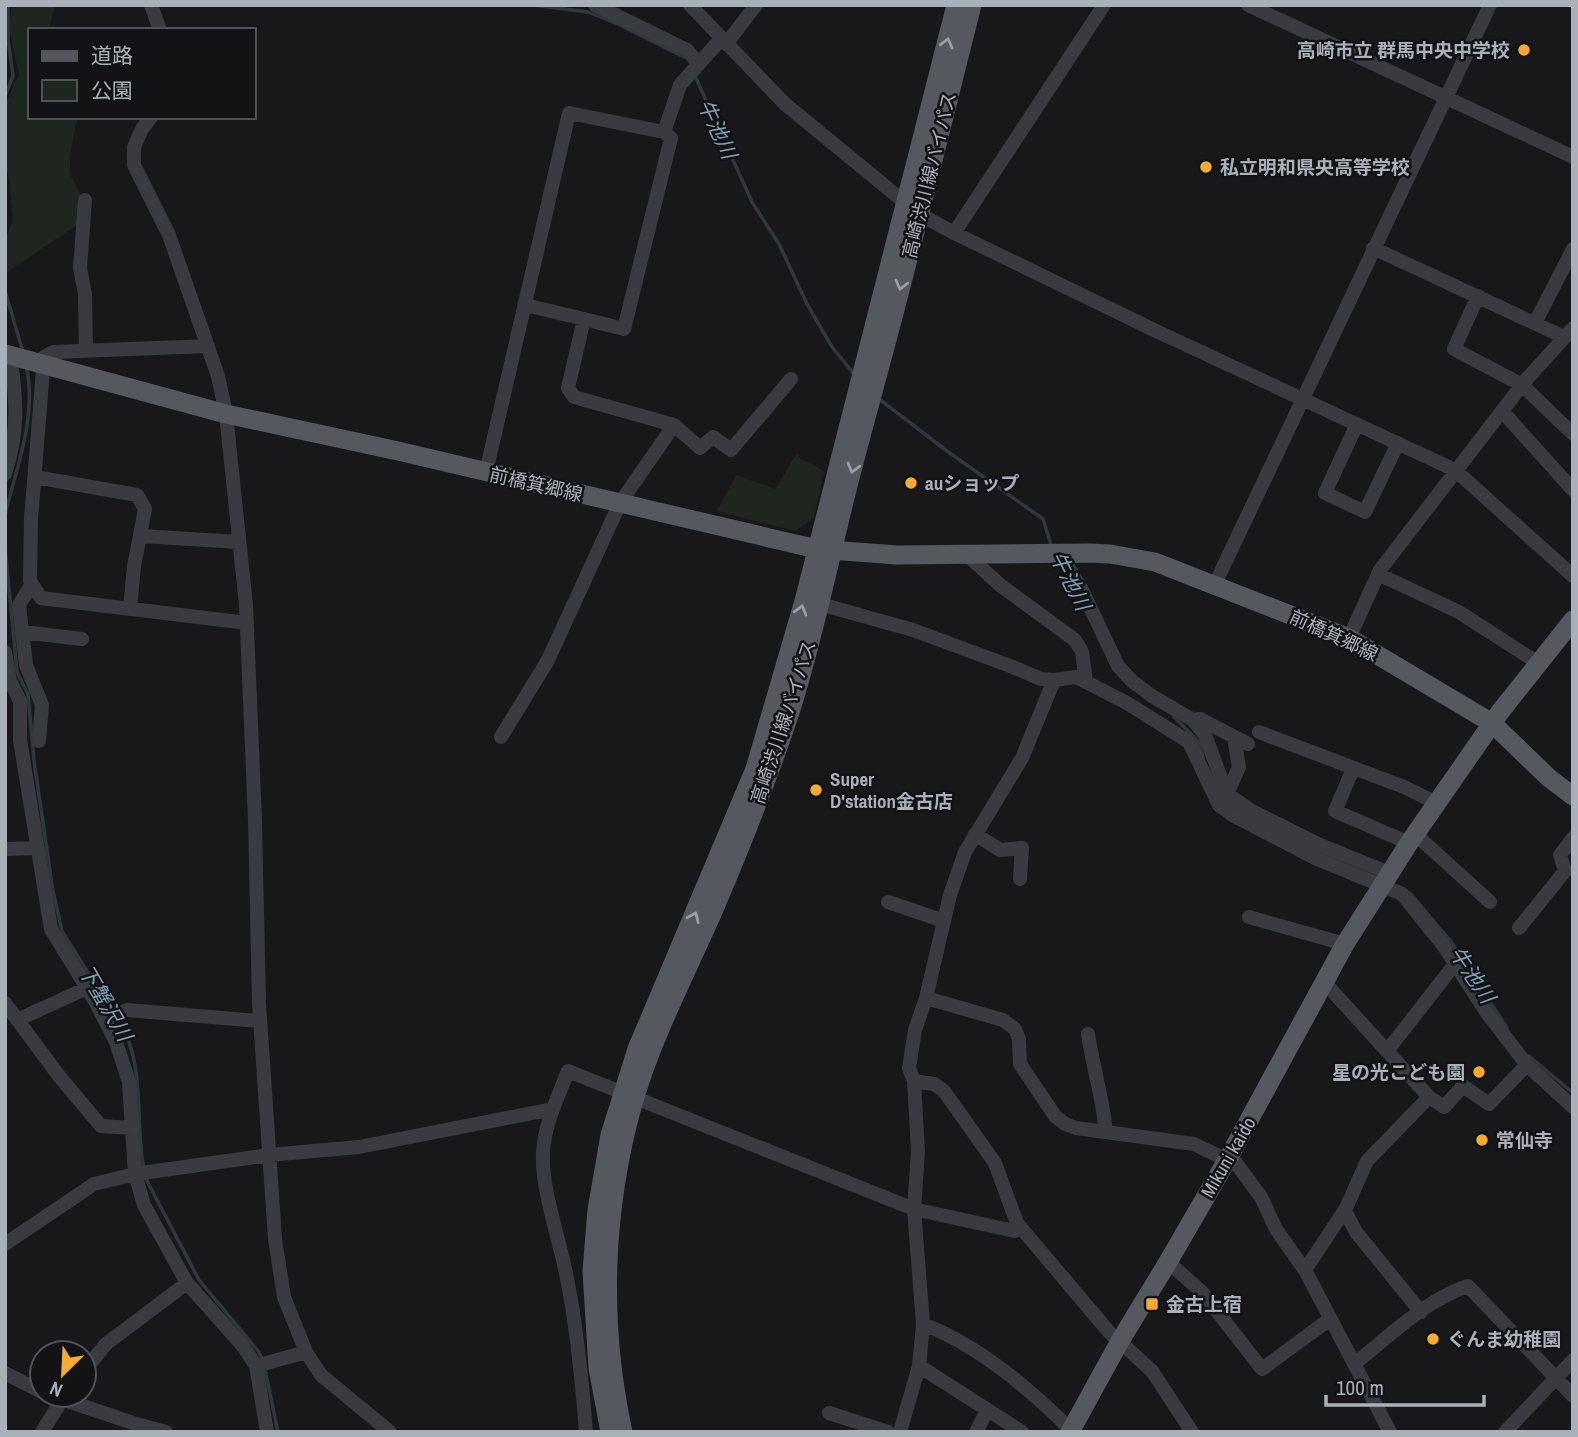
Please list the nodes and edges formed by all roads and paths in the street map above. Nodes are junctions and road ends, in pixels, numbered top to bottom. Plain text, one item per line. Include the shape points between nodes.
1 (151, 5) edge
2 (595, 5) edge
3 (690, 5) edge
4 (756, 5) edge
5 (956, 5) edge
6 (972, 5) edge
7 (1104, 5) edge
8 (1248, 5) edge
9 (1490, 5) edge
10 (159, 28) edge
11 (723, 41) junction
12 (694, 69) junction
13 (1446, 98) junction
14 (150, 119) edge
15 (664, 132) junction
16 (1573, 157) edge
17 (85, 200) dead end
18 (913, 208) junction
19 (954, 233) junction
20 (1373, 248) junction
21 (1573, 248) edge
22 (1478, 296) junction
23 (525, 305) junction
24 (584, 318) junction
25 (1535, 323) junction
26 (1571, 330) edge
27 (208, 346) junction
28 (86, 351) junction
29 (23, 359) edge
30 (791, 379) dead end
31 (1522, 385) junction
32 (1302, 398) junction
33 (1502, 411) junction
34 (226, 414) junction
35 (1357, 424) junction
36 (674, 425) junction
37 (1573, 434) edge
38 (1398, 443) junction
39 (9, 447) edge
40 (1455, 470) junction
41 (486, 472) junction
42 (5, 474) edge
43 (35, 477) junction
44 (1573, 491) edge
45 (620, 503) junction
46 (141, 536) junction
47 (239, 542) junction
48 (825, 550) junction
49 (1055, 553) junction
50 (966, 554) junction
51 (1378, 574) junction
52 (1573, 576) edge
53 (32, 584) junction
54 (1215, 584) junction
55 (820, 604) junction
56 (130, 609) junction
57 (1573, 620) edge
58 (247, 623) junction
59 (22, 632) junction
60 (1349, 638) junction
61 (82, 639) dead end
62 (5, 652) edge
63 (1538, 663) junction
64 (8, 680) edge
65 (1054, 680) junction
66 (1086, 682) junction
67 (1174, 709) junction
68 (1193, 719) junction
69 (1492, 723) junction
70 (1164, 726) junction
71 (1259, 732) dead end
72 (501, 737) dead end
73 (1234, 737) junction
74 (39, 741) dead end
75 (1248, 744) dead end
76 (1353, 769) junction
77 (1227, 793) junction
78 (1573, 796) edge
79 (1437, 803) junction
80 (975, 834) junction
81 (1573, 838) edge
82 (1412, 839) junction
83 (38, 848) junction
84 (5, 849) edge
85 (1020, 879) dead end
86 (1386, 879) junction
87 (888, 902) dead end
88 (1490, 902) dead end
89 (1249, 917) dead end
90 (944, 921) junction
91 (1519, 928) dead end
92 (1345, 944) junction
93 (1455, 964) junction
94 (1324, 982) junction
95 (87, 988) junction
96 (926, 998) junction
97 (5, 1003) edge
98 (104, 1019) junction
99 (17, 1020) junction
100 (260, 1021) junction
101 (1087, 1034) dead end
102 (1387, 1051) junction
103 (1527, 1065) junction
104 (914, 1080) junction
105 (628, 1095) junction
106 (1429, 1097) junction
107 (1573, 1107) edge
108 (553, 1109) junction
109 (132, 1128) junction
110 (1106, 1132) junction
111 (270, 1155) junction
112 (1228, 1157) junction
113 (135, 1174) junction
114 (914, 1209) junction
115 (1345, 1211) junction
116 (1022, 1229) junction
117 (5, 1244) edge
118 (1168, 1262) junction
119 (1305, 1270) junction
120 (187, 1283) junction
121 (1421, 1312) junction
122 (1330, 1319) junction
123 (923, 1324) junction
124 (1120, 1341) junction
125 (306, 1352) junction
126 (98, 1354) edge
127 (1573, 1360) edge
128 (1354, 1364) junction
129 (256, 1366) junction
130 (919, 1366) junction
131 (5, 1373) edge
132 (1556, 1379) junction
133 (28, 1385) edge
134 (1573, 1396) edge
135 (53, 1409) edge
136 (96, 1409) edge
137 (987, 1411) junction
138 (829, 1413) dead end
139 (385, 1430) edge
140 (1071, 1431) edge
141 (42, 1432) edge
142 (166, 1432) edge
143 (267, 1432) edge
144 (586, 1432) edge
145 (610, 1432) edge
146 (623, 1432) edge
147 (888, 1432) edge
148 (900, 1432) edge
149 (976, 1432) edge
150 (1022, 1432) edge
151 (1192, 1432) edge
152 (1390, 1432) edge
153 (1505, 1432) edge

1 - 10 street
2 - 12 street via 687,50
3 - 11 street
4 - 11 street
18 -> 5 main road, 高崎渋川線バイパス
6 - 18 main road, 高崎渋川線バイパス
7 - 19 street
8 - 13 street
9 - 13 street
11 - 12 street
11 - 18 street via 785,104
12 - 15 street via 676,94
13 - 16 street
13 - 20 street
14 - 27 street via 134,147 134,165 169,234
15 - 23 street via 569,113
15 - 24 street via 671,138 624,329
17 - 28 street via 80,268
18 - 19 street
18 - 48 main road, 高崎渋川線バイパス
19 - 32 street
20 - 22 street
20 - 32 street
21 - 25 street
22 - 25 street
22 - 31 street via 1454,349
23 - 24 street
23 - 41 street
24 - 36 street via 568,388 574,397
25 - 26 street
26 - 31 street
27 - 28 street
27 - 34 street
28 - 29 street
29 - 34 main road, 前橋箕郷線
29 - 39 street
29 - 43 street via 40,384
30 - 36 street via 731,450 713,437 700,448
31 - 33 street
31 - 37 street
32 - 35 street
32 - 54 street
33 - 40 street
33 - 44 street
34 - 41 main road, 前橋箕郷線
34 - 47 street
35 - 38 street
35 - 38 street via 1325,493 1365,512
36 - 45 street
38 - 40 street
39 - 42 street
40 - 51 street
40 - 52 street
41 - 45 main road, 前橋箕郷線
43 - 46 street via 137,495 145,509
43 - 53 street
45 - 48 main road, 前橋箕郷線
45 - 72 street via 548,660
46 - 47 street
46 - 56 street
47 - 58 street
48 - 50 main road, 前橋箕郷線
48 - 55 main road, 高崎渋川線バイパス
105 -> 48 main road, 高崎渋川線バイパス via 637,1049 755,769
49 - 50 main road, 前橋箕郷線
49 - 54 main road, 前橋箕郷線 via 1110,554 1155,562
49 - 67 street via 1082,590 1118,666
50 - 66 street via 1075,640 1082,652
51 - 60 street
51 - 63 street via 1459,612
53 - 56 street via 41,598
53 - 59 street via 19,605
54 - 60 main road, 前橋箕郷線
55 - 65 street via 914,630
55 - 105 main road, 高崎渋川線バイパス via 769,774 712,915
56 - 58 street
57 - 63 main road, Mikuni kaido
58 - 100 street
59 - 61 street
59 - 74 street via 26,665 42,705
60 - 69 main road, 前橋箕郷線
62 - 64 street
63 - 69 main road, Mikuni kaido
64 - 83 street via 20,702 20,740
65 - 66 street via 1076,677
65 - 80 street via 1022,758
66 - 70 street
67 - 68 street
67 - 70 street
68 - 73 street
68 - 77 street via 1205,735
69 - 78 main road, 前橋箕郷線
69 - 79 main road, Mikuni kaido
70 - 86 street via 1189,742 1219,805 1234,816 1315,858
71 - 76 street
73 - 75 street
73 - 77 street via 1239,767
76 - 79 street
76 - 82 street via 1335,811
77 - 86 street via 1252,811
79 - 82 main road, Mikuni kaido
80 - 85 street via 1000,850 1022,848
80 - 90 street via 958,870
81 - 91 street via 1560,855 1565,871
82 - 86 main road, Mikuni kaido
82 - 88 street
83 - 84 street
83 - 95 street via 51,929
86 - 92 main road, Mikuni kaido
86 - 93 street
87 - 90 street
89 - 92 street
90 - 96 street
92 - 94 main road, Mikuni kaido
93 - 102 street
93 - 103 street
94 - 102 street
94 - 112 main road, Mikuni kaido
95 - 98 street
95 - 99 street
96 - 104 street via 909,1068
96 - 110 street via 1003,1020 1015,1029 1020,1064 1055,1116 1076,1128
97 - 99 street
98 - 100 street via 127,1010
98 - 109 street via 129,1082
99 - 109 street via 101,1126
100 - 111 street
101 - 110 street via 1104,1102
102 - 106 street
103 - 106 street via 1489,1104 1463,1086 1444,1107
103 - 107 street
104 - 114 street via 918,1152
104 - 116 street via 944,1091 995,1163
105 - 108 street via 568,1071
105 - 114 street
105 - 145 main road, 高崎渋川線バイパス via 603,1169 592,1271 598,1368
105 - 146 main road, 高崎渋川線バイパス via 607,1255 608,1317
106 - 115 street via 1367,1161
108 - 111 street via 359,1147
108 - 144 street via 542,1171 568,1280
109 - 113 street
110 - 112 street via 1195,1144
111 - 113 street
111 - 125 street via 284,1297
112 - 118 main road, Mikuni kaido
112 - 119 street via 1261,1197 1276,1229
113 - 117 street via 94,1184
113 - 120 street via 144,1205
114 - 116 street
114 - 123 street
115 - 119 street
115 - 121 street via 1356,1232
116 - 124 street
118 - 122 street via 1202,1292 1262,1370
118 - 124 main road, Mikuni kaido
119 - 122 street
120 - 126 street
120 - 129 street
121 - 128 street
121 - 132 street via 1468,1286
122 - 128 street
123 - 130 street
123 - 140 street via 947,1333 1034,1393
124 - 140 main road, Mikuni kaido
124 - 151 street via 1152,1371
125 - 129 street
125 - 139 street via 321,1375
127 - 132 street
128 - 152 street
129 - 143 street
130 - 137 street
130 - 148 street
131 - 133 street
132 - 134 street
132 - 153 street
135 - 141 street
136 - 142 street
137 - 149 street
137 - 150 street
138 - 147 street

